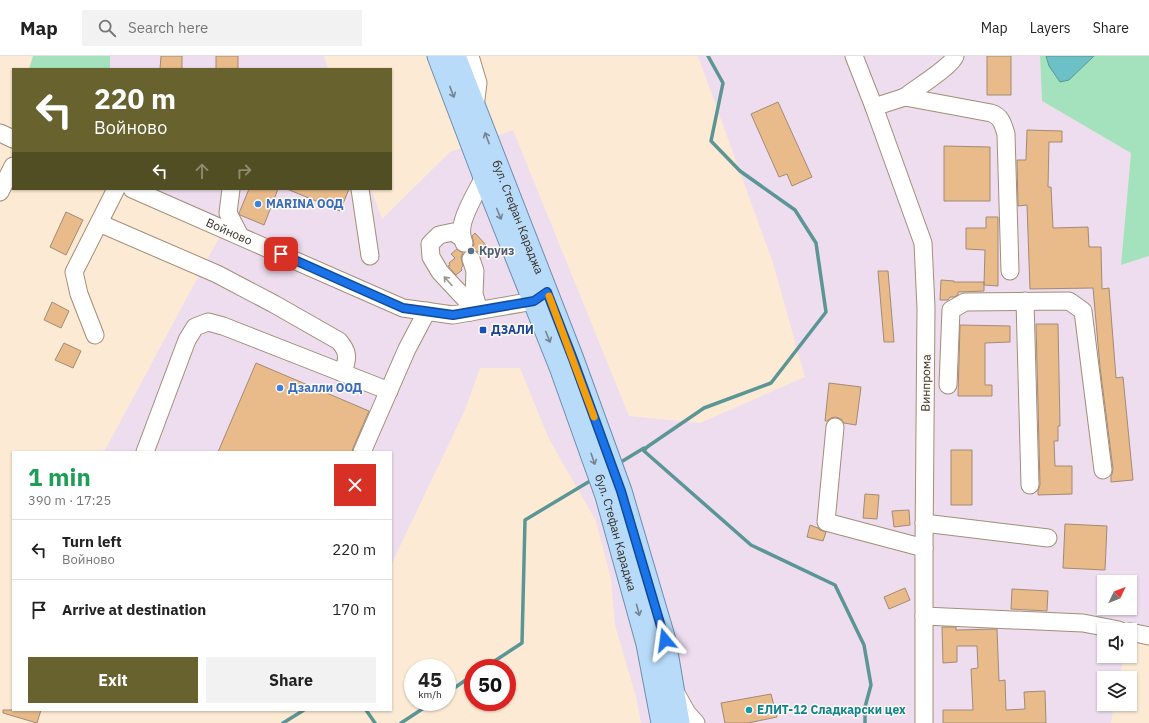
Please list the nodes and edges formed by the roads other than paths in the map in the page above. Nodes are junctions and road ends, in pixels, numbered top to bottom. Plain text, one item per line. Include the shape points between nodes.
1 (438, 56) edge
2 (455, 56) edge
3 (470, 56) edge
4 (854, 56) edge
5 (955, 56) edge
6 (905, 96) junction
7 (475, 107) junction
8 (874, 107) junction
9 (0, 133) edge
10 (12, 139) edge
11 (12, 168) edge
12 (484, 177) junction
13 (116, 190) edge
14 (134, 190) edge
15 (231, 190) edge
16 (360, 190) edge
17 (0, 192) edge
18 (99, 223) junction
19 (240, 236) junction
20 (370, 256) dead end
21 (471, 259) dead end
22 (1010, 271) dead end
23 (540, 296) junction
24 (1025, 301) junction
25 (926, 308) junction
26 (951, 310) junction
27 (426, 311) junction
28 (475, 311) junction
29 (95, 335) dead end
30 (343, 373) junction
31 (948, 385) dead end
32 (389, 391) junction
33 (836, 427) dead end
34 (145, 451) edge
35 (362, 451) edge
36 (1103, 470) dead end
37 (1030, 485) dead end
38 (924, 523) junction
39 (1048, 538) dead end
40 (924, 548) junction
41 (924, 616) junction
42 (1097, 626) edge
43 (1137, 633) edge
44 (1149, 636) edge
45 (674, 690) junction
46 (662, 723) edge
47 (679, 723) edge
48 (696, 723) edge
49 (924, 723) edge

1 -> 12 main road, бул. Стефан Караджа
2 - 7 main road, бул. Стефан Караджа
3 - 7 street via 478,83
4 - 8 street, Винпрома
5 - 6 street via 946,67
6 - 8 street
6 - 22 street via 991,113 1000,119 1006,134
23 -> 7 main road, бул. Стефан Караджа
8 - 25 street, Винпрома via 924,243
9 - 10 street
11 - 17 street
12 -> 23 main road, бул. Стефан Караджа
28 -> 12 street via 440,272 431,257 430,244 439,235 453,232 463,240 462,227 465,217
13 - 18 street
14 - 19 street, Войново
15 - 19 street via 228,212
16 - 20 street
18 - 29 street via 74,272 79,294
18 - 30 street via 217,274 339,341 347,355
19 - 27 street, Войново via 403,308
21 - 28 street via 475,271
23 - 28 street, Войново
23 - 45 main road, бул. Стефан Караджа via 573,359 621,491 665,640
23 -> 46 main road, бул. Стефан Караджа via 560,367 606,496 647,644
24 - 26 street via 965,302
24 - 36 street via 1069,301 1083,311
24 - 37 street
25 - 26 street
25 - 38 street, Винпрома
26 - 31 street
27 - 28 street, Войново via 453,315
27 - 32 street
30 - 32 street
30 - 34 street via 223,326 208,322 195,327 187,340
32 - 35 street
33 - 40 street via 826,522
38 - 39 street
38 - 40 street, Винпрома
40 - 41 street, Винпрома
41 - 42 street
41 - 49 street, Винпрома
43 - 44 street
45 - 47 main road, бул. Стефан Караджа
45 - 48 street

